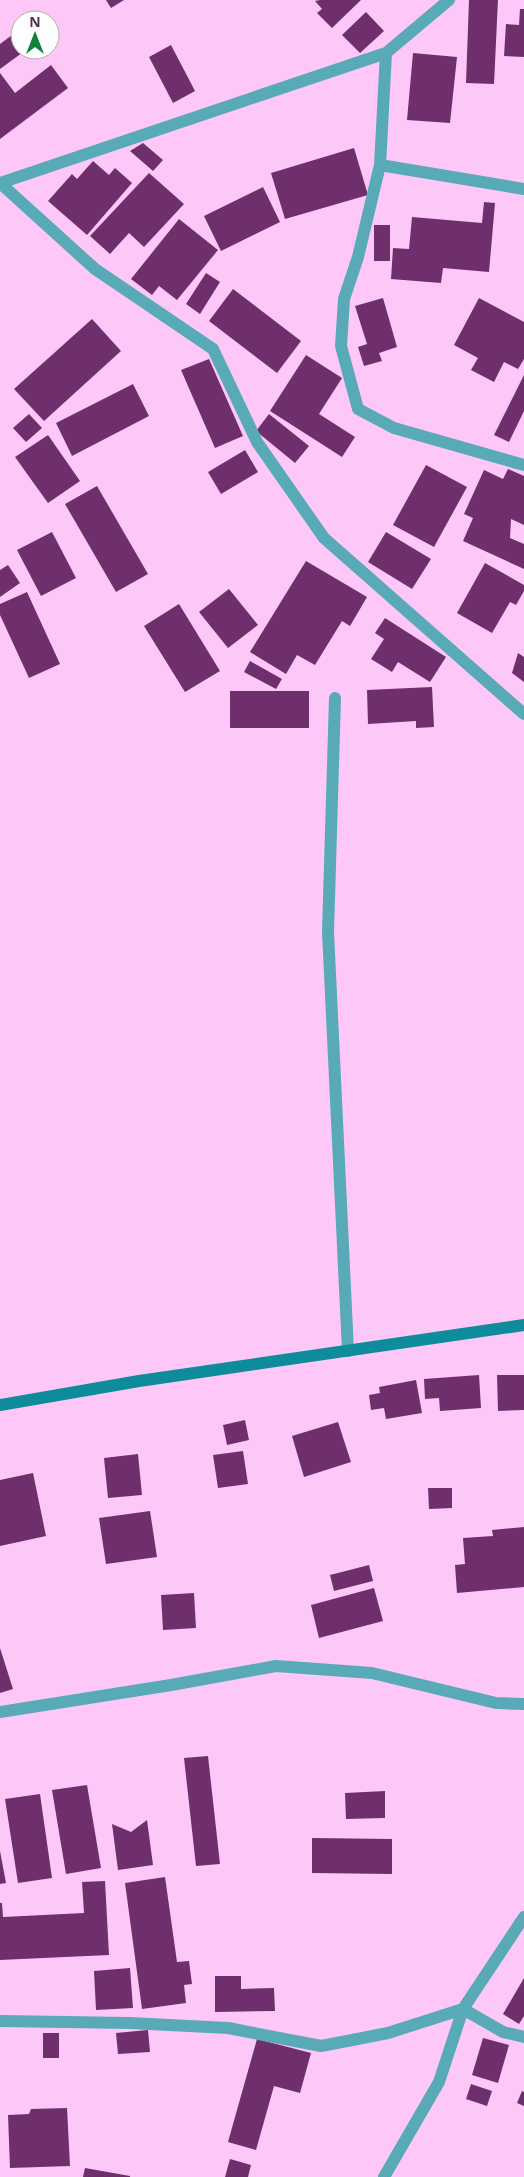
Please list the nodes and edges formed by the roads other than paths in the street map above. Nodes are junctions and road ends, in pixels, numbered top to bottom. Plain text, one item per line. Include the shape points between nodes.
1 (449, 0) edge
2 (386, 53) junction
3 (380, 165) junction
4 (524, 189) edge
5 (524, 465) edge
6 (335, 698) dead end
7 (524, 714) edge
8 (524, 1325) edge
9 (348, 1351) junction
10 (0, 1405) edge
11 (524, 1704) edge
12 (0, 1712) edge
13 (524, 1917) edge
14 (463, 2009) junction
15 (0, 2021) edge
16 (524, 2037) edge
17 (384, 2177) edge

1 - 2 street
2 - 3 street
2 - 7 street via 0,183 95,270 213,349 257,442 324,538
3 - 4 street
3 - 5 street via 358,257 344,299 341,346 358,409 394,428
6 - 9 street via 328,932
8 - 9 main road
9 - 10 main road
11 - 12 street via 496,1703 372,1673 276,1666
13 - 14 street
14 - 15 street via 388,2034 321,2046 228,2028
14 - 16 street via 503,2032
14 - 17 street via 439,2082

